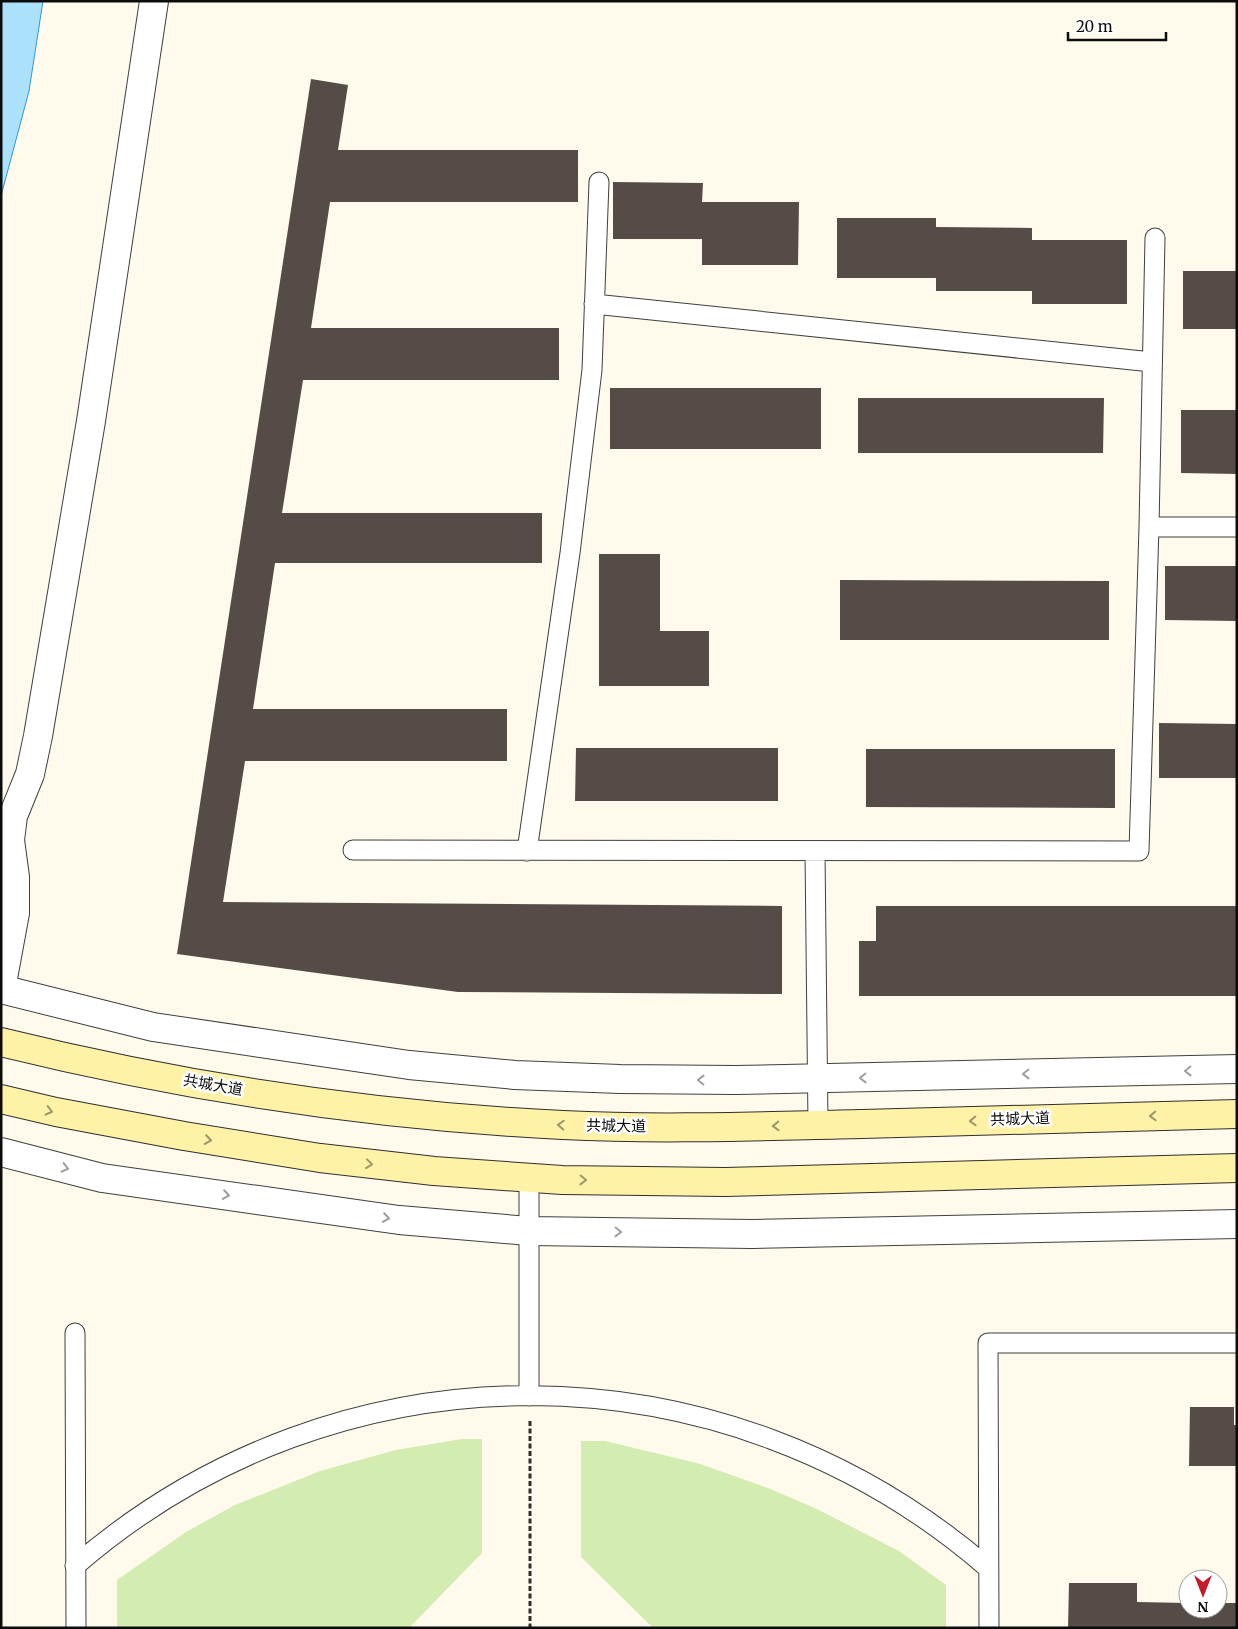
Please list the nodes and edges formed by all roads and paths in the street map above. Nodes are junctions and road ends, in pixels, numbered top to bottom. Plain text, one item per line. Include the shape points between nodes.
1 (154, 1) edge
2 (599, 182) dead end
3 (1155, 238) dead end
4 (594, 304) junction
5 (1152, 362) junction
6 (1149, 527) junction
7 (1237, 527) edge
8 (352, 850) dead end
9 (527, 851) junction
10 (815, 851) junction
11 (1, 989) edge
12 (1, 1042) edge
13 (1237, 1069) edge
14 (818, 1079) junction
15 (1, 1099) edge
16 (1237, 1114) edge
17 (818, 1125) junction
18 (1, 1152) edge
19 (1237, 1168) edge
20 (529, 1178) junction
21 (1237, 1224) edge
22 (529, 1231) junction
23 (75, 1333) dead end
24 (1237, 1343) edge
25 (529, 1396) junction
26 (75, 1566) junction
27 (988, 1568) junction
28 (76, 1628) edge
29 (530, 1628) edge
30 (989, 1628) edge

1 - 11 street via 91,421 38,736 30,774 13,816 10,840 15,913
2 - 4 lane
3 - 5 lane
4 - 5 lane
4 - 9 lane via 592,370 571,543
5 - 6 lane
6 - 7 lane
6 - 10 lane via 1139,851
8 - 9 lane
9 - 10 lane
10 - 14 lane
14 -> 11 street via 620,1079 409,1065 152,1027
17 -> 12 main road, 共城大道 via 724,1128 564,1126 439,1117 328,1104 194,1082 68,1059
13 -> 14 street
14 - 17 lane
15 -> 20 main road via 83,1118 320,1158
16 -> 17 main road, 共城大道
18 -> 22 street via 102,1178 399,1220
20 -> 19 main road via 724,1182
20 - 22 lane
22 -> 21 street via 752,1234
22 - 25 lane
23 - 26 lane
24 - 27 lane via 988,1343
25 - 26 lane via 444,1401 391,1410 338,1422 287,1439 189,1485 144,1513
25 - 27 lane via 605,1399 660,1407 767,1437 818,1457 867,1482 960,1543
25 - 29 path
26 - 28 lane
27 - 30 lane

